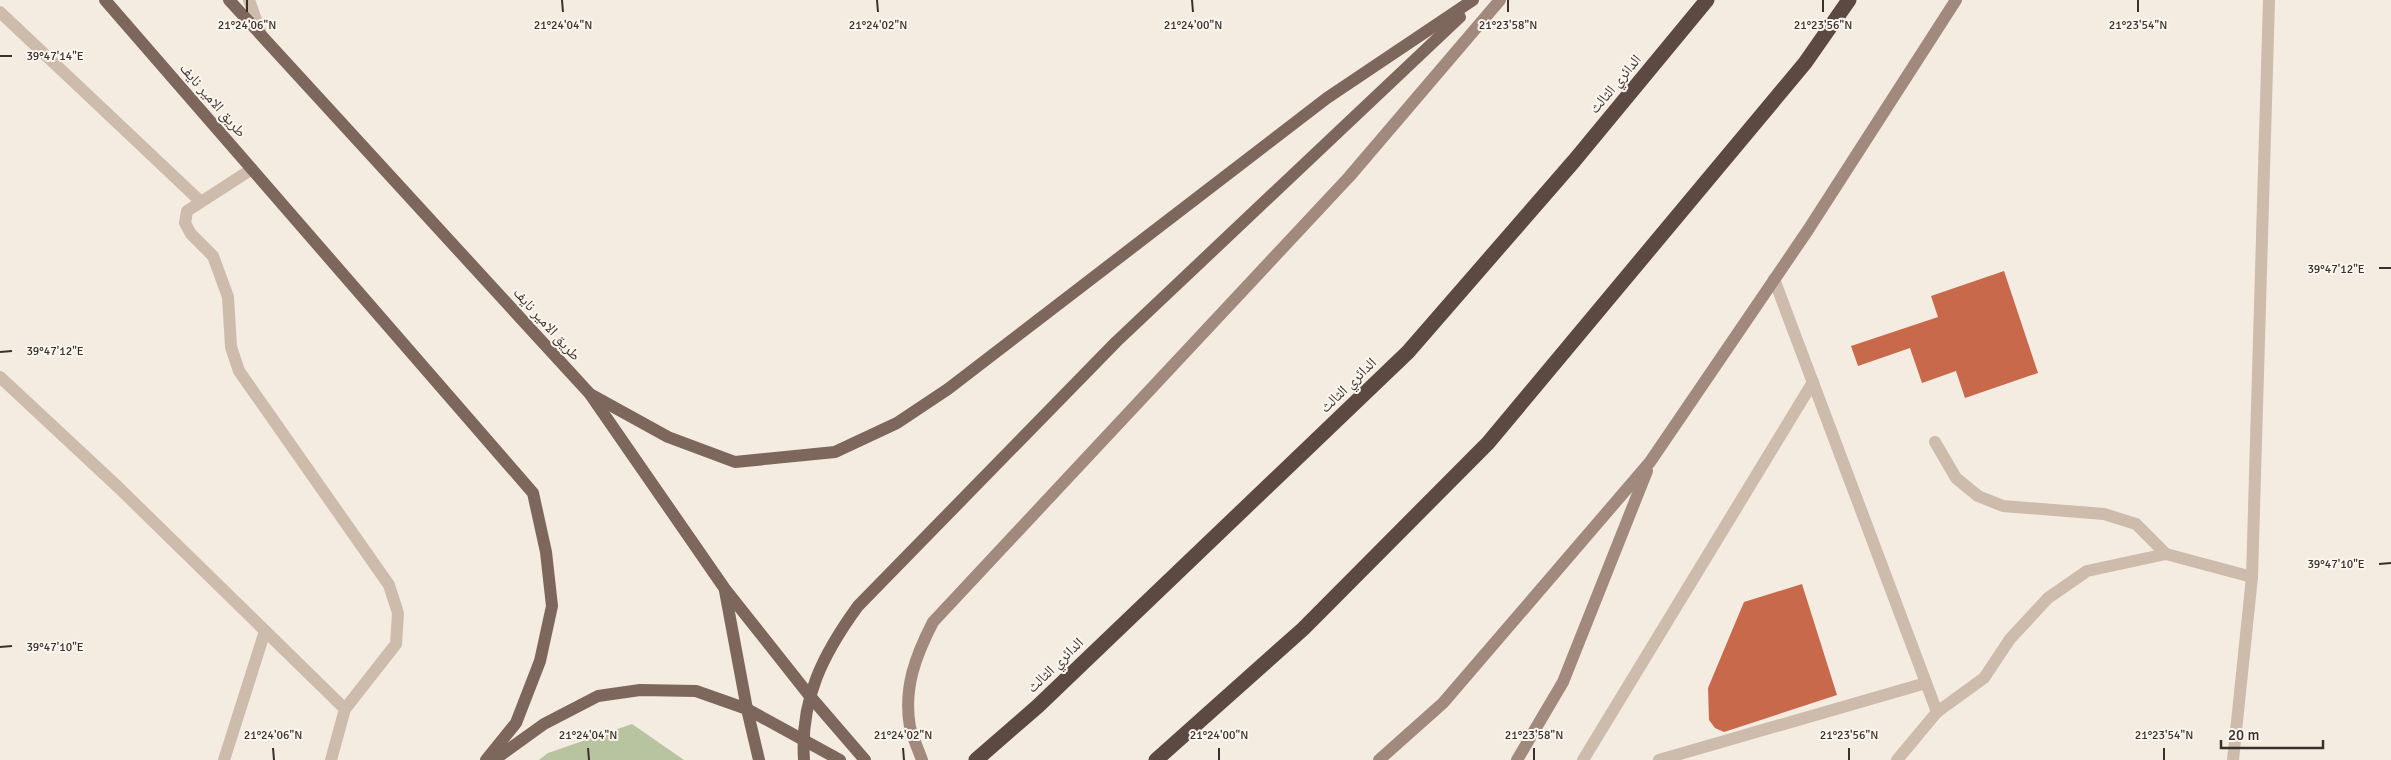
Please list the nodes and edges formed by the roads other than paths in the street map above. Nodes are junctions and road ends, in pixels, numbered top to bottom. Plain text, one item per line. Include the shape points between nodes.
1 (105, 0) edge
2 (229, 0) edge
3 (249, 0) edge
4 (1473, 0) edge
5 (1477, 0) edge
6 (1500, 0) edge
7 (1707, 0) edge
8 (1849, 0) edge
9 (1956, 0) edge
10 (2269, 0) edge
11 (0, 12) edge
12 (261, 34) junction
13 (252, 169) junction
14 (200, 202) junction
15 (1774, 279) junction
16 (0, 377) edge
17 (1813, 382) junction
18 (590, 394) junction
19 (1935, 442) dead end
20 (1650, 462) junction
21 (2166, 554) junction
22 (2252, 577) junction
23 (725, 589) junction
24 (265, 630) junction
25 (1926, 682) junction
26 (809, 695) junction
27 (345, 709) junction
28 (747, 709) junction
29 (1937, 712) junction
30 (802, 740) junction
31 (224, 760) edge
32 (331, 760) edge
33 (486, 760) edge
34 (494, 760) edge
35 (759, 760) edge
36 (804, 760) edge
37 (840, 760) edge
38 (865, 760) edge
39 (922, 760) edge
40 (976, 760) edge
41 (1156, 760) edge
42 (1379, 760) edge
43 (1517, 760) edge
44 (1583, 760) edge
45 (1659, 760) edge
46 (1898, 760) edge
47 (2233, 760) edge

1 - 13 main road, طريق الامير نايف
2 - 12 main road, طريق الامير نايف
3 - 12 street
4 - 18 main road via 1328,98 948,389 897,422 835,452 735,462 668,438
5 - 26 main road via 1116,342 858,606 836,636
6 - 39 main road via 1349,177 933,622 916,654 909,687 910,726
7 - 40 highway, الدائري الثالث via 1574,161 1408,352 1038,706
8 - 41 highway via 1805,63 1488,443 1303,629
9 - 15 main road
10 - 22 street
11 - 14 street
12 - 18 main road, طريق الامير نايف
13 - 14 street
13 - 33 main road, طريق الامير نايف via 533,493 546,552 552,606 540,661 516,723
14 - 27 street via 187,211 185,223 213,256 228,297 230,347 239,371 389,585 398,613 396,644
15 - 17 street
15 - 20 main road
16 - 24 street
17 - 25 street
17 - 44 street
18 - 23 main road, طريق الامير نايف
19 - 21 street via 1956,478 1978,496 2003,506 2112,516 2136,524
20 - 42 main road via 1443,703
20 - 43 main road via 1563,682
21 - 22 street
21 - 29 street via 2086,571 2048,598 2010,639 1984,678
22 - 47 street
23 - 26 main road, طريق الامير نايف
23 - 28 main road
24 - 27 street
24 - 31 street
25 - 29 street
25 - 45 street
26 - 30 main road
26 - 38 main road, طريق الامير نايف
27 - 32 street
28 - 30 main road
28 - 34 main road via 696,692 640,690 598,696 544,724
28 - 35 main road
29 - 46 street
30 - 36 main road
30 - 37 main road

